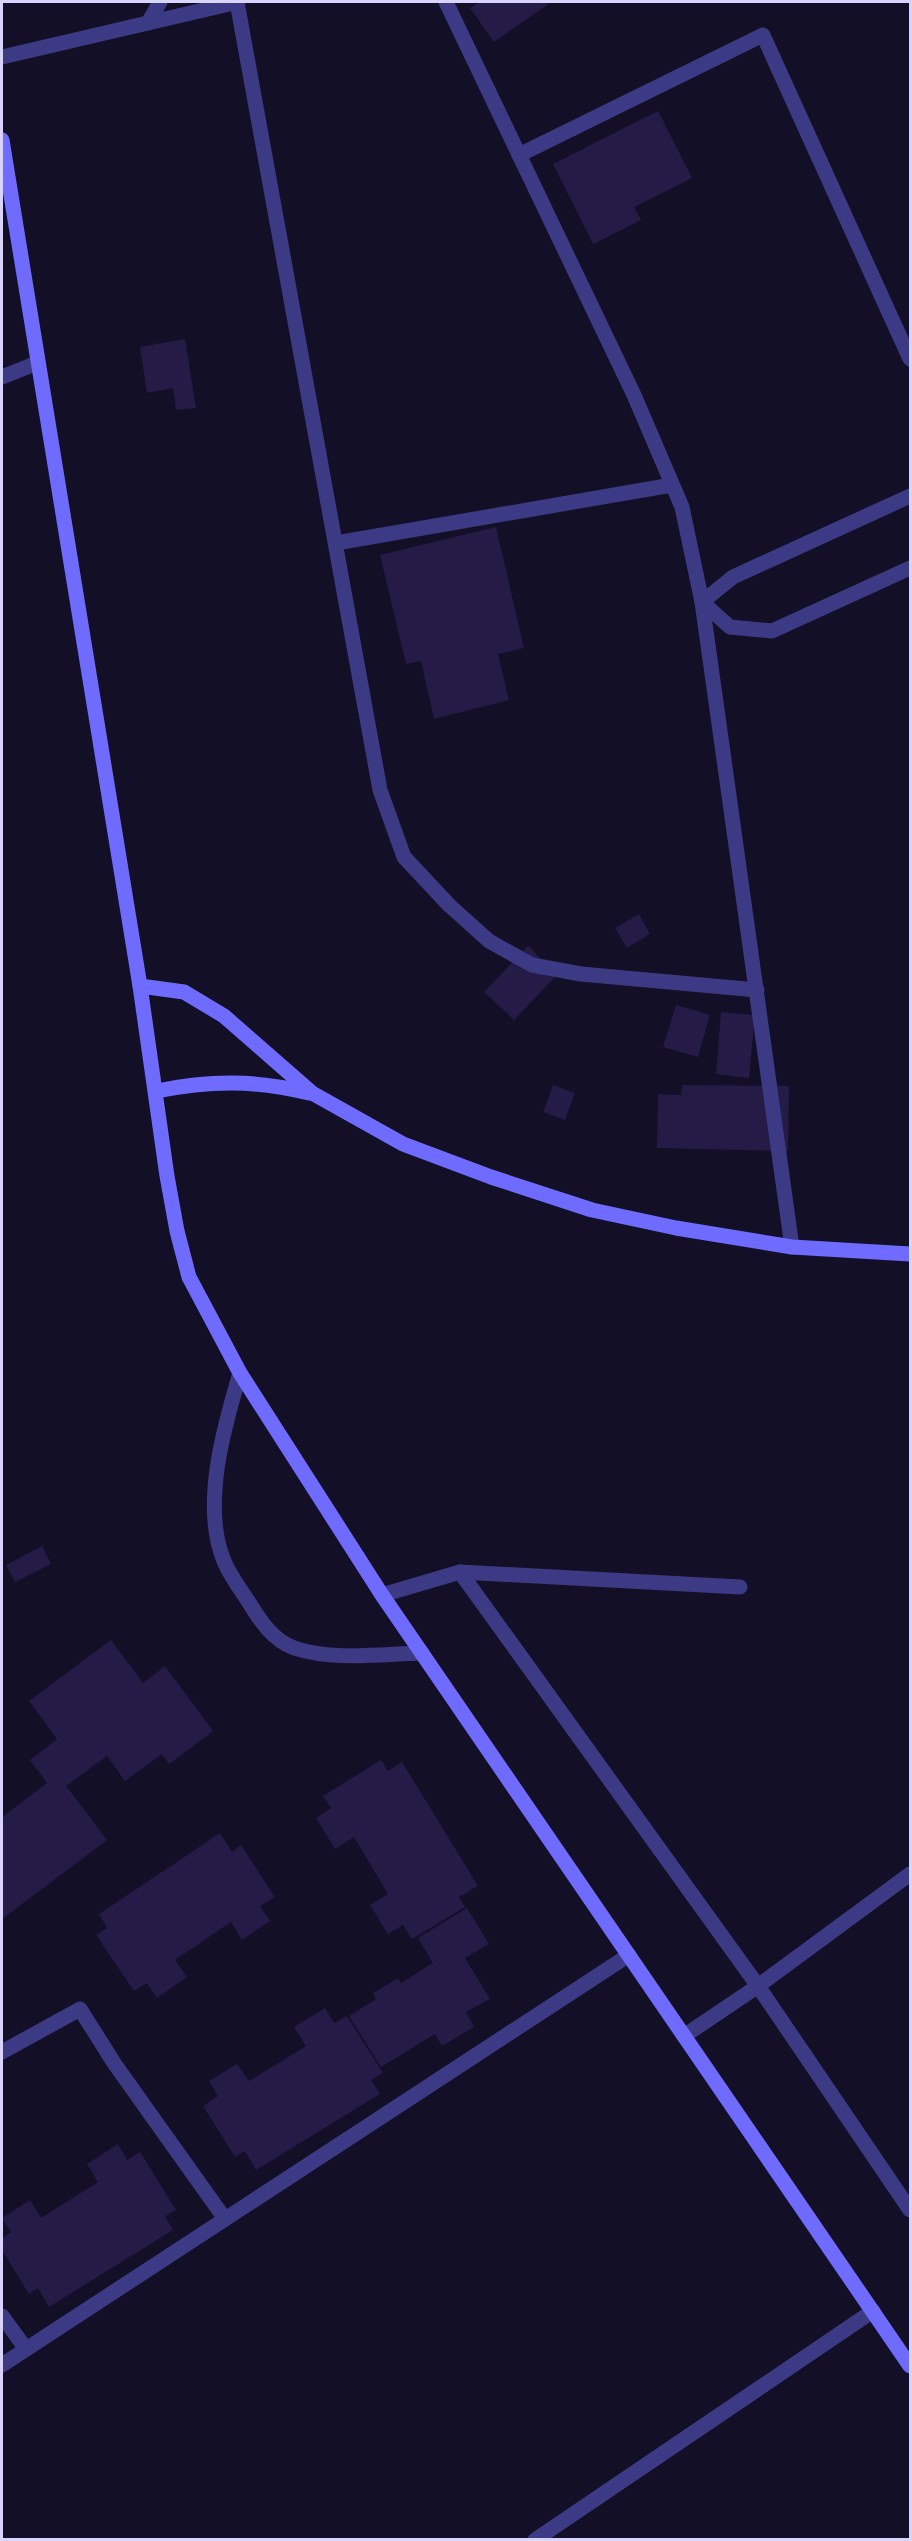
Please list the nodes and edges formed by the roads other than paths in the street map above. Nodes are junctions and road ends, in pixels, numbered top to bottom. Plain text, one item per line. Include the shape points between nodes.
1 (160, 2) edge
2 (237, 2) edge
3 (446, 2) edge
4 (148, 23) junction
5 (2, 57) edge
6 (2, 140) edge
7 (519, 155) junction
8 (910, 360) edge
9 (37, 363) junction
10 (2, 377) edge
11 (672, 485) junction
12 (910, 496) edge
13 (336, 543) junction
14 (910, 568) edge
15 (702, 602) junction
16 (140, 986) junction
17 (757, 990) junction
18 (157, 1091) junction
19 (312, 1093) junction
20 (792, 1247) junction
21 (910, 1254) edge
22 (240, 1373) junction
23 (460, 1572) junction
24 (740, 1587) dead end
25 (382, 1595) junction
26 (422, 1653) junction
27 (910, 1874) edge
28 (629, 1955) junction
29 (758, 1986) junction
30 (684, 2036) junction
31 (2, 2052) edge
32 (910, 2210) edge
33 (225, 2219) junction
34 (873, 2311) junction
35 (2, 2316) edge
36 (26, 2349) junction
37 (2, 2365) edge
38 (910, 2366) edge
39 (535, 2540) edge

1 - 4 street
2 - 4 street
2 - 13 street
3 - 7 street
4 - 5 street
6 - 9 main road
7 - 8 street via 763,35
7 - 11 street via 634,395
9 - 10 street
9 - 16 main road
11 - 13 street
11 - 15 street via 681,507
12 - 15 street via 733,577
13 - 17 street via 380,790 404,857 441,897 489,941 532,965 580,974
14 - 15 street via 772,631 730,627
15 - 17 street
16 - 18 main road
16 - 19 main road via 184,992 203,1002
17 - 20 street
18 - 19 main road via 195,1083 235,1081 274,1084
18 - 22 main road via 167,1176 189,1277
19 - 20 main road via 403,1144 491,1178 592,1210
20 - 21 main road
22 - 25 main road
22 - 26 street via 222,1432 216,1520 224,1560 261,1622 274,1637 294,1648 336,1654
23 - 24 street
23 - 25 street
23 - 29 street
25 - 26 main road
26 - 28 main road
27 - 29 street
28 - 30 main road
28 - 33 street
29 - 30 street
29 - 32 street
30 - 34 main road
31 - 33 street via 80,2009
33 - 36 street
34 - 38 main road
34 - 39 street
35 - 36 street
36 - 37 street

